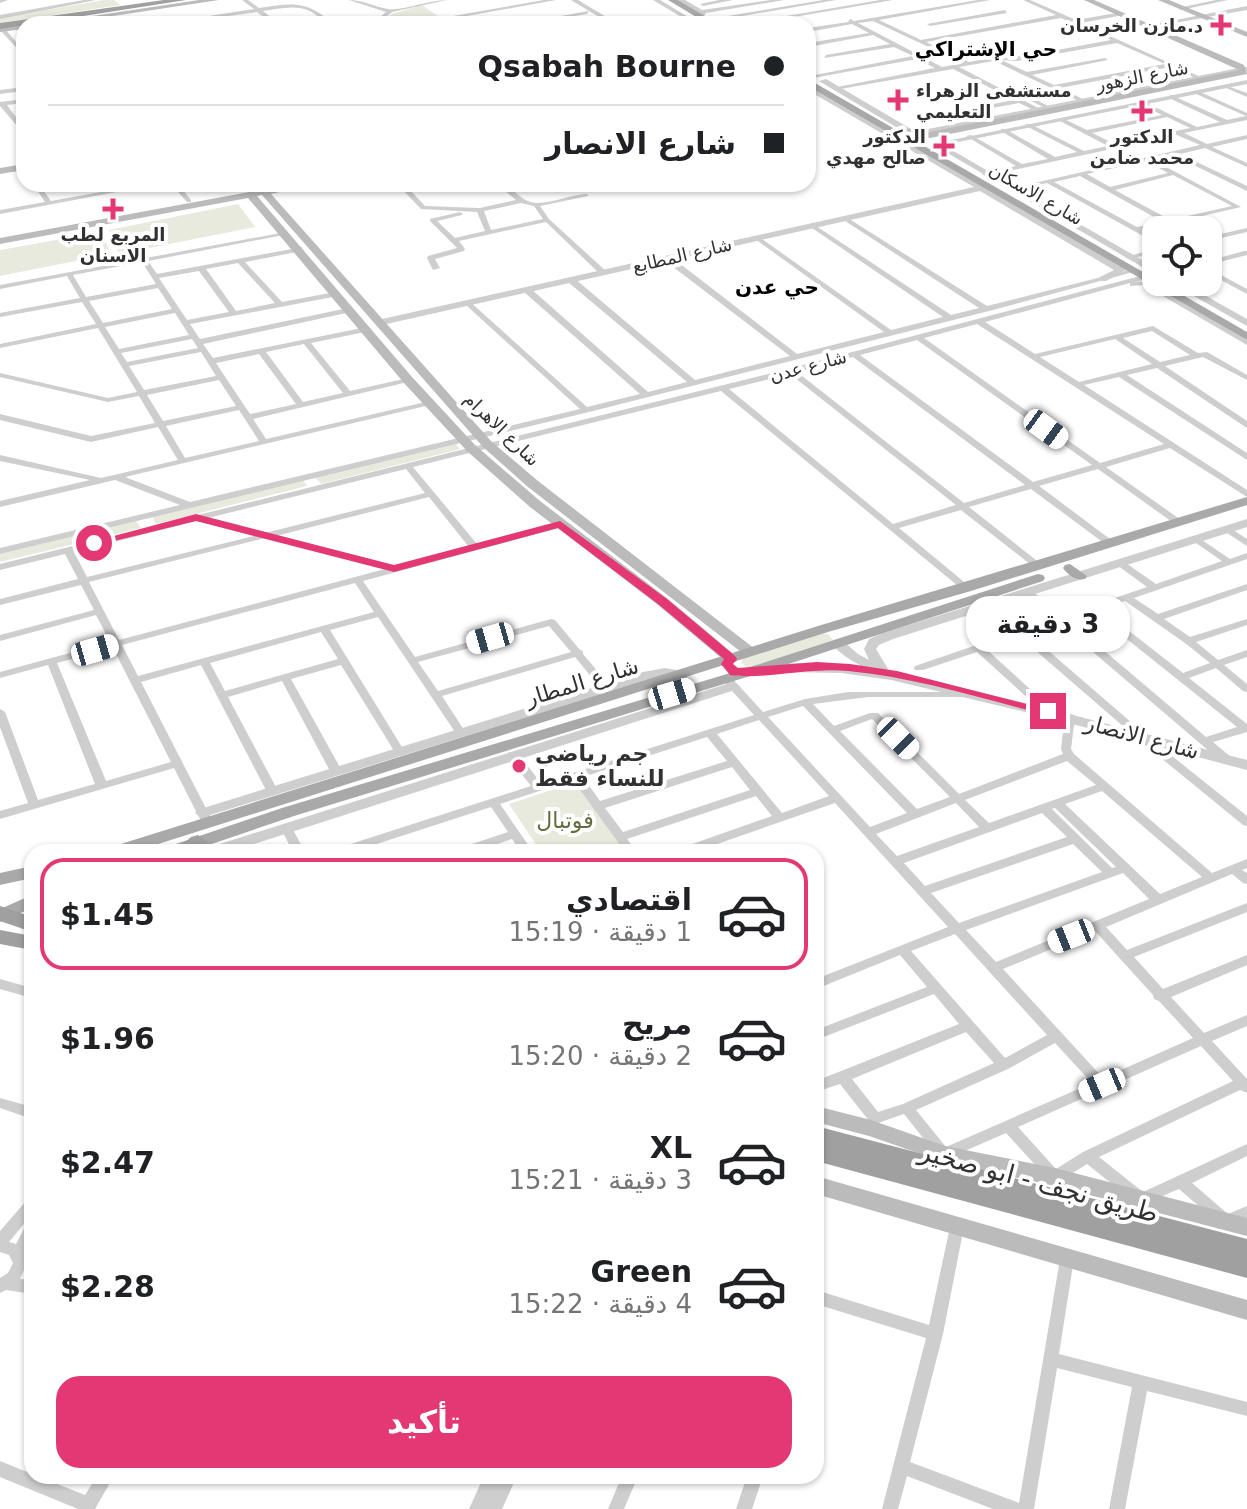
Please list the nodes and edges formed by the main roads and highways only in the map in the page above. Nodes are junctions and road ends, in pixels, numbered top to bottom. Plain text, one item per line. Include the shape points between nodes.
1 (167, 0) edge
2 (182, 0) edge
3 (199, 0) edge
4 (215, 0) edge
5 (664, 0) edge
6 (673, 0) edge
7 (1088, 0) edge
8 (1099, 0) edge
9 (1162, 0) edge
10 (686, 6) edge
11 (676, 12) road end
12 (72, 16) edge
13 (74, 16) edge
14 (75, 16) edge
15 (77, 16) edge
16 (701, 16) edge
17 (1247, 35) edge
18 (1224, 56) junction
19 (1241, 76) edge
20 (816, 84) edge
21 (816, 85) edge
22 (1171, 93) junction
23 (1151, 94) junction
24 (1042, 114) junction
25 (882, 122) junction
26 (982, 127) junction
27 (902, 131) junction
28 (933, 148) junction
29 (952, 163) junction
30 (240, 192) edge
31 (241, 192) edge
32 (252, 192) edge
33 (254, 192) edge
34 (1012, 196) junction
35 (281, 211) junction
36 (267, 213) junction
37 (0, 239) edge
38 (330, 266) junction
39 (1142, 267) edge
40 (314, 269) junction
41 (1142, 272) edge
42 (1189, 296) edge
43 (1189, 296) edge
44 (1245, 331) edge
45 (403, 350) junction
46 (387, 353) junction
47 (1247, 501) edge
48 (1247, 512) edge
49 (631, 569) junction
50 (823, 629) junction
51 (838, 644) junction
52 (750, 652) junction
53 (729, 660) junction
54 (737, 677) junction
55 (135, 844) edge
56 (213, 844) edge
57 (24, 874) edge
58 (0, 879) edge
59 (24, 904) edge
60 (1, 914) edge
61 (24, 922) edge
62 (0, 937) edge
63 (24, 942) edge
64 (824, 1115) edge
65 (824, 1137) edge
66 (824, 1154) edge
67 (824, 1187) edge
68 (1062, 1210) junction
69 (1102, 1220) junction
70 (1237, 1224) edge
71 (1247, 1249) edge
72 (1247, 1267) edge
73 (1247, 1310) edge

1 - 12 main road
2 - 13 highway
3 - 14 highway
4 - 15 main road
5 - 10 main road
6 - 10 main road
6 - 16 main road
7 - 18 main road
8 - 18 main road
9 - 17 main road
10 - 11 main road
18 - 19 main road
19 - 22 main road, شارع الزهور
19 - 22 main road, شارع الزهور
20 - 25 main road, شارع الاسكان
21 - 25 main road, شارع الاسكان via 851,110
22 - 23 main road, شارع الزهور
23 - 24 main road, شارع الزهور
23 - 24 main road, شارع الزهور via 1107,108
24 - 26 main road, شارع الزهور
25 - 27 main road, شارع الاسكان
25 - 29 main road, شارع الاسكان
26 - 27 main road, شارع الزهور via 925,136
26 - 28 main road, شارع الزهور via 937,139
27 - 28 main road, شارع الاسكان
28 - 29 main road, شارع الاسكان
29 - 34 main road, شارع الاسكان
29 - 34 main road, شارع الاسكان via 992,179
30 - 37 main road
31 - 37 main road
32 - 36 main road, شارع الاهرام
33 - 35 main road, شارع الاهرام
34 - 39 main road, شارع الاسكان
34 - 41 main road, شارع الاسكان via 1060,231
35 - 36 main road
35 - 38 main road, شارع الاهرام
36 - 40 main road, شارع الاهرام
38 - 40 main road
38 - 45 main road, شارع الاهرام
40 - 46 main road, شارع الاهرام
42 - 44 main road, شارع الاسكان
43 - 44 main road
45 - 46 main road
45 - 49 main road, شارع الاهرام via 482,440
46 - 49 main road, شارع الاهرام via 466,443 560,525
47 - 50 main road, شارع المطار
48 - 51 main road, شارع المطار via 1075,572
49 - 52 main road, شارع الاهرام
49 - 53 main road, شارع الاهرام
50 - 51 main road via 836,635
50 - 52 main road, شارع المطار
51 - 54 main road, شارع المطار
52 - 53 main road, شارع المطار
53 - 54 main road
53 - 55 main road, شارع المطار via 205,818
54 - 56 main road, شارع المطار
57 - 58 main road
59 - 60 main road
60 - 61 highway
62 - 63 highway
64 - 70 main road via 873,1123 944,1154
65 - 68 highway, طريق نجف - ابو صخير
66 - 68 highway, طريق نجف - ابو صخير
67 - 73 main road
68 - 69 highway, طريق نجف - ابو صخير
69 - 71 highway, طريق نجف - ابو صخير
69 - 72 highway, طريق نجف - ابو صخير

